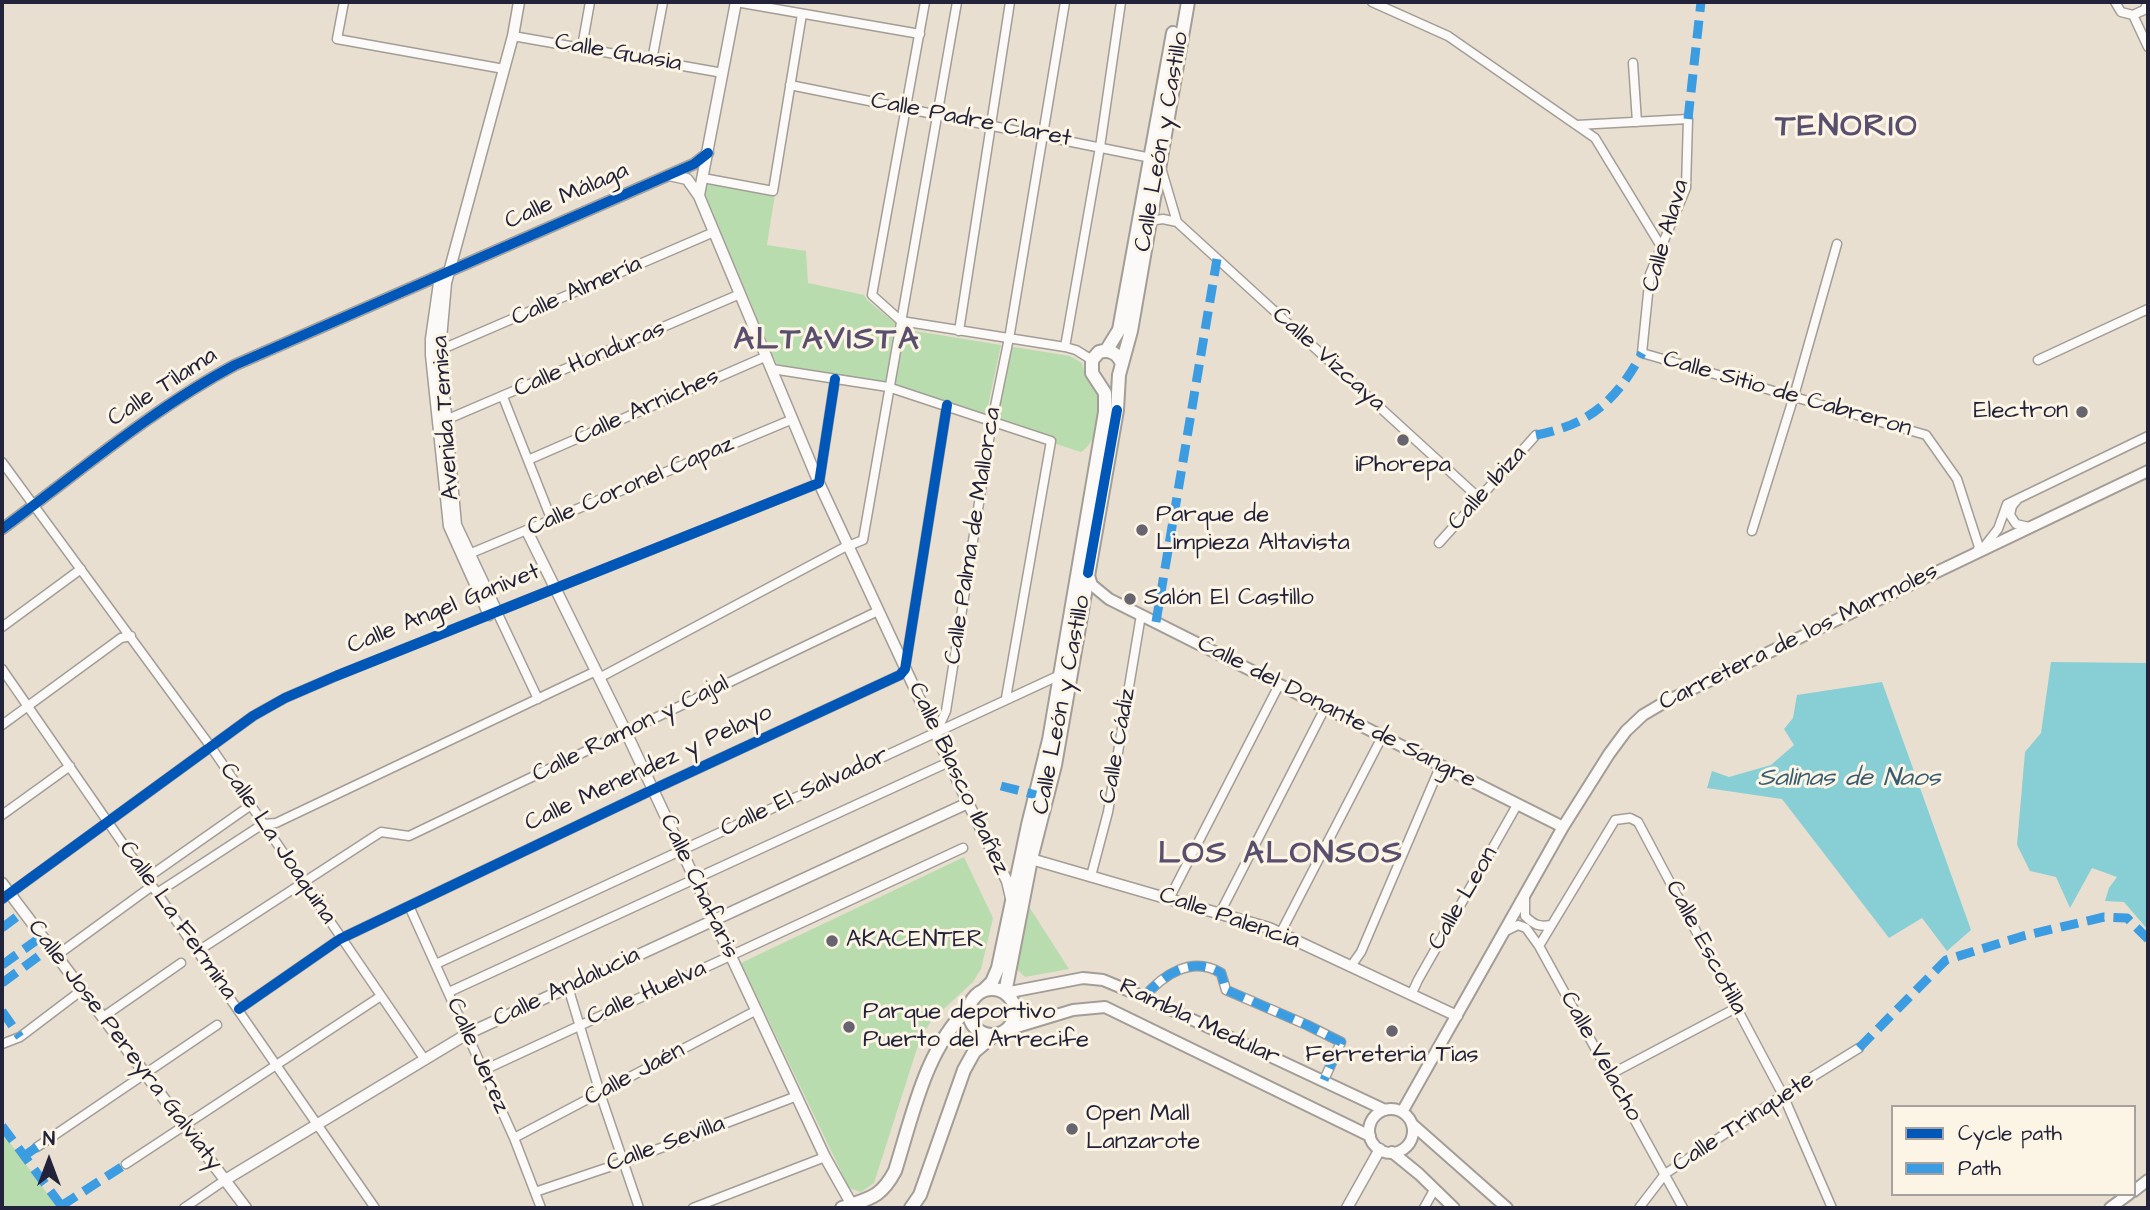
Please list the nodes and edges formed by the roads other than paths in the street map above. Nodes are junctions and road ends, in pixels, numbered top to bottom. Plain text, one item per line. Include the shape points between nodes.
1 (344, 2) edge
2 (519, 2) edge
3 (590, 2) edge
4 (663, 2) edge
5 (736, 2) edge
6 (925, 2) edge
7 (957, 2) edge
8 (1010, 2) edge
9 (1065, 2) edge
10 (1121, 2) edge
11 (1179, 2) edge
12 (1188, 2) edge
13 (1372, 2) edge
14 (2115, 2) edge
15 (2146, 7) edge
16 (802, 14) junction
17 (2133, 15) junction
18 (2148, 20) edge
19 (920, 33) junction
20 (513, 36) junction
21 (582, 47) junction
22 (2148, 47) edge
23 (653, 60) junction
24 (1633, 63) dead end
25 (504, 69) junction
26 (723, 73) junction
27 (790, 85) junction
28 (905, 109) junction
29 (939, 115) junction
30 (1637, 122) junction
31 (1577, 125) junction
32 (990, 126) junction
33 (1043, 135) junction
34 (1100, 147) junction
35 (708, 153) junction
36 (1156, 161) junction
37 (670, 175) junction
38 (703, 178) junction
39 (699, 196) junction
40 (1171, 203) junction
41 (1163, 219) junction
42 (1149, 221) junction
43 (1177, 222) junction
44 (714, 232) junction
45 (1837, 243) dead end
46 (1662, 248) junction
47 (444, 274) junction
48 (740, 294) junction
49 (2148, 309) edge
50 (901, 321) junction
51 (959, 331) junction
52 (1009, 338) junction
53 (1065, 347) junction
54 (440, 350) junction
55 (1106, 351) junction
56 (1642, 353) joint
57 (766, 356) junction
58 (1092, 360) junction
59 (2038, 360) dead end
60 (772, 369) junction
61 (1120, 370) junction
62 (835, 379) junction
63 (1099, 381) junction
64 (888, 387) junction
65 (1794, 396) junction
66 (503, 397) junction
67 (947, 405) junction
68 (793, 419) junction
69 (992, 421) junction
70 (442, 422) junction
71 (1536, 435) dead end
72 (2148, 436) edge
73 (528, 460) junction
74 (2, 462) edge
75 (2148, 471) edge
76 (819, 483) junction
77 (1479, 498) junction
78 (2020, 498) junction
79 (33, 506) junction
80 (552, 521) junction
81 (2029, 527) junction
82 (2, 529) edge
83 (527, 531) junction
84 (1752, 531) dead end
85 (1439, 543) dead end
86 (851, 547) junction
87 (469, 554) junction
88 (1976, 554) junction
89 (81, 569) junction
90 (1088, 573) junction
91 (555, 589) junction
92 (1109, 599) junction
93 (1083, 606) junction
94 (878, 611) junction
95 (493, 613) junction
96 (1141, 615) junction
97 (2, 627) edge
98 (131, 636) junction
99 (2, 669) edge
100 (905, 669) junction
101 (597, 675) junction
102 (1060, 675) junction
103 (1279, 684) junction
104 (1006, 698) junction
105 (538, 699) junction
106 (28, 706) junction
107 (1325, 708) junction
108 (2, 725) edge
109 (626, 732) junction
110 (936, 733) junction
111 (1381, 737) junction
112 (211, 747) junction
113 (949, 762) junction
114 (70, 766) junction
115 (1440, 766) junction
116 (652, 789) junction
117 (968, 803) junction
118 (251, 805) junction
119 (1517, 805) junction
120 (2, 815) edge
121 (107, 821) junction
122 (263, 824) junction
123 (1563, 828) junction
124 (963, 848) dead end
125 (681, 849) junction
126 (1031, 859) junction
127 (1091, 876) junction
128 (696, 880) junction
129 (2, 883) edge
130 (303, 884) junction
131 (152, 885) junction
132 (1525, 895) junction
133 (5, 896) edge
134 (1169, 899) junction
135 (1011, 900) junction
136 (409, 906) junction
137 (1219, 915) junction
138 (1513, 916) junction
139 (1525, 916) junction
140 (714, 920) junction
141 (1551, 925) junction
142 (1504, 932) junction
143 (1280, 934) junction
144 (340, 939) junction
145 (1539, 946) junction
146 (198, 951) junction
147 (56, 956) junction
148 (731, 957) junction
149 (181, 963) dead end
150 (436, 964) junction
151 (1351, 966) junction
152 (1010, 973) junction
153 (568, 987) junction
154 (1036, 988) junction
155 (82, 990) junction
156 (985, 990) junction
157 (449, 992) junction
158 (1005, 993) junction
159 (1412, 993) junction
160 (381, 996) junction
161 (1144, 997) junction
162 (969, 1007) junction
163 (1736, 1007) junction
164 (239, 1009) junction
165 (755, 1011) junction
166 (1457, 1016) junction
167 (103, 1017) junction
168 (580, 1024) junction
169 (217, 1025) dead end
170 (1007, 1030) junction
171 (467, 1034) junction
172 (994, 1035) junction
173 (2, 1044) edge
174 (1859, 1048) dead end
175 (425, 1060) junction
176 (275, 1064) junction
177 (484, 1070) junction
178 (144, 1074) junction
179 (1611, 1074) junction
180 (1324, 1080) junction
181 (600, 1093) junction
182 (1783, 1095) junction
183 (797, 1096) junction
184 (1385, 1110) junction
185 (1402, 1112) junction
186 (317, 1123) junction
187 (1412, 1124) junction
188 (182, 1125) junction
189 (1370, 1136) junction
190 (514, 1138) junction
191 (37, 1146) dead end
192 (1386, 1151) junction
193 (825, 1157) junction
194 (624, 1162) junction
195 (126, 1164) dead end
196 (1665, 1174) junction
197 (925, 1180) junction
198 (225, 1181) junction
199 (1434, 1190) junction
200 (535, 1192) junction
201 (2126, 1196) edge
202 (847, 1207) edge
203 (184, 1208) edge
204 (246, 1208) edge
205 (375, 1208) edge
206 (541, 1208) edge
207 (639, 1208) edge
208 (693, 1208) edge
209 (867, 1208) edge
210 (911, 1208) edge
211 (919, 1208) edge
212 (1347, 1208) edge
213 (1424, 1208) edge
214 (1454, 1208) edge
215 (1507, 1208) edge
216 (1639, 1208) edge
217 (1683, 1208) edge
218 (1832, 1208) edge
219 (2110, 1208) edge

1 - 25 street via 337,39
2 - 20 street, Avenida Temisa
3 - 21 street
4 - 23 street
5 - 16 street
5 - 26 street
6 - 19 street
7 - 29 street
8 - 32 street
9 - 33 street, Calle Palma de Mallorca
10 - 34 street
11 - 36 main road, Calle León y Castillo
12 - 36 main road, Calle León y Castillo
13 - 31 street via 1448,36
14 - 17 street via 2121,12
15 - 17 street
15 - 18 street
16 - 19 street
16 - 27 street
17 - 22 street
19 - 28 street
20 - 21 street, Calle Guasia
20 - 25 street, Avenida Temisa
21 - 23 street, Calle Guasia
23 - 26 street, Calle Guasia
24 - 30 street
25 - 47 street, Avenida Temisa
26 - 35 street
27 - 28 street, Calle Padre Claret
27 - 38 street via 773,191
28 - 29 street, Calle Padre Claret
28 - 50 street via 873,295
29 - 32 street, Calle Padre Claret
29 - 50 street
30 - 31 street
30 - 46 street, Calle Alava via 1688,119 1686,188
31 - 46 street via 1595,138
32 - 33 street, Calle Padre Claret
32 - 51 street
33 - 34 street, Calle Padre Claret
33 - 52 street, Calle Palma de Mallorca
34 - 36 street, Calle Padre Claret
34 - 53 street
35 - 37 street, Calle Málaga
35 - 38 street
36 - 40 street
36 - 42 main road, Calle León y Castillo
36 - 55 main road, Calle León y Castillo via 1119,330
37 - 39 street, Calle Blasco Ibañez via 687,178
37 - 47 street, Calle Málaga
38 - 39 street
39 - 44 street, Calle Blasco Ibañez
40 - 41 street
40 - 43 street
41 - 42 street
41 - 43 street
42 - 61 main road, Calle León y Castillo
43 - 77 street, Calle Vizcaya
44 - 48 street, Calle Blasco Ibañez
44 - 54 street, Calle Almería
45 - 65 street
46 - 56 street, Calle Alava via 1650,274
47 - 54 street, Avenida Temisa
47 - 70 street, Avenida Temisa via 431,339
47 - 79 street, Calle Tilama via 208,380
48 - 57 street, Calle Blasco Ibañez
48 - 66 street, Calle Honduras
49 - 59 street
50 - 51 street
50 - 64 street
51 - 52 street
52 - 53 street
52 - 69 street, Calle Palma de Mallorca
53 - 58 street
54 - 70 street, Avenida Temisa
55 - 58 main road
55 - 61 main road via 1115,353
56 - 65 street, Calle Sitio de Cabreron
57 - 60 street, Calle Blasco Ibañez
57 - 73 street, Calle Arniches
58 - 63 main road
60 - 62 street
60 - 68 street, Calle Blasco Ibañez
61 - 63 main road via 1109,381
61 - 90 main road, Calle León y Castillo
62 - 64 street
62 - 76 street
63 - 102 main road, Calle León y Castillo via 1105,393 1105,412
64 - 67 street
64 - 86 street via 863,540
65 - 84 street
65 - 88 street, Calle Sitio de Cabreron via 1926,435 1957,478 1979,547
66 - 70 street, Calle Honduras
66 - 73 street
67 - 69 street
67 - 100 street
68 - 76 street, Calle Blasco Ibañez
68 - 80 street, Calle Coronel Capaz
69 - 104 street via 1051,441
69 - 110 street, Calle Palma de Mallorca via 946,711
70 - 87 street, Avenida Temisa via 456,525
70 - 95 street, Avenida Temisa via 449,526
71 - 77 street, Calle Ibiza
72 - 78 street
73 - 80 street
74 - 79 street, Calle La Joaquina
75 - 81 main road, Carretera de los Marmoles
76 - 86 street, Calle Blasco Ibañez
76 - 91 street, Calle Angel Ganivet
77 - 85 street, Calle Ibiza
78 - 81 street via 2010,514 2016,524
78 - 88 street via 2007,504 1998,529
79 - 82 street, Calle Tilama
79 - 89 street, Calle La Joaquina
80 - 83 street, Calle Coronel Capaz
81 - 88 main road, Carretera de los Marmoles
83 - 87 street, Calle Coronel Capaz
83 - 91 street, Calle Chafaris
86 - 94 street, Calle Blasco Ibañez
86 - 101 street
87 - 95 street, Avenida Temisa
88 - 123 main road, Carretera de los Marmoles via 1643,715 1609,754
89 - 97 street
89 - 98 street, Calle La Joaquina
90 - 92 main road, Calle del Donante de Sangre via 1092,585
90 - 93 main road, Calle León y Castillo
91 - 95 street, Calle Angel Ganivet
91 - 101 street, Calle Chafaris
92 - 93 main road via 1096,597
92 - 96 main road, Calle del Donante de Sangre
93 - 126 main road, Calle León y Castillo via 1055,765
94 - 100 street, Calle Blasco Ibañez
94 - 109 street, Calle Ramon y Cajal
95 - 105 street, Avenida Temisa
95 - 112 street, Calle Angel Ganivet via 285,698
96 - 103 main road, Calle del Donante de Sangre
96 - 127 street, Calle Cádiz via 1108,812
98 - 106 street via 121,638
98 - 112 street, Calle La Joaquina
99 - 106 street, Calle La Fermina
100 - 110 street, Calle Blasco Ibañez
100 - 116 street, Calle Menendez y Pelayo
101 - 105 street
101 - 109 street, Calle Chafaris
102 - 104 street, Calle El Salvador
102 - 135 main road, Calle León y Castillo
103 - 107 main road, Calle del Donante de Sangre
103 - 134 street
104 - 110 street, Calle El Salvador
105 - 122 street via 276,823
106 - 108 street
106 - 114 street, Calle La Fermina
107 - 111 main road, Calle del Donante de Sangre
107 - 137 street
109 - 116 street, Calle Chafaris
109 - 130 street, Calle Ramon y Cajal via 409,836 381,831
110 - 113 street, Calle Blasco Ibañez
110 - 125 street, Calle El Salvador
111 - 115 main road, Calle del Donante de Sangre
111 - 143 street
112 - 118 street, Calle La Joaquina
112 - 121 street, Calle Angel Ganivet
113 - 117 street, Calle Blasco Ibañez
113 - 128 street
114 - 120 street
114 - 121 street, Calle La Fermina
115 - 119 main road, Calle del Donante de Sangre
115 - 151 street
116 - 125 street, Calle Chafaris
116 - 136 street, Calle Menendez y Pelayo
117 - 135 street, Calle Blasco Ibañez via 1007,881
117 - 140 street, Calle Andalucia
118 - 122 street, Calle La Joaquina
118 - 131 street
119 - 123 main road, Calle del Donante de Sangre
119 - 159 street, Calle Leon
121 - 131 street, Calle La Fermina
121 - 133 street, Calle Angel Ganivet
122 - 130 street, Calle La Joaquina
122 - 131 street
123 - 132 main road, Carretera de los Marmoles
124 - 148 street, Calle Huelva
125 - 128 street, Calle Chafaris
125 - 150 street, Calle El Salvador
126 - 127 street, Calle Palencia
126 - 152 main road, Calle León y Castillo
127 - 134 street, Calle Palencia
128 - 140 street, Calle Chafaris
128 - 157 street
129 - 133 street, Calle Jose Pereyra Galviaty
130 - 144 street, Calle La Joaquina
130 - 146 street
131 - 146 street, Calle La Fermina
131 - 147 street
132 - 138 main road, Carretera de los Marmoles
132 - 139 street
133 - 147 street, Calle Jose Pereyra Galviaty
134 - 137 street, Calle Palencia
135 - 156 main road, Calle León y Castillo via 998,968
136 - 144 street, Calle Menendez y Pelayo
136 - 150 street, Calle Jerez
137 - 143 street, Calle Palencia
138 - 139 street
138 - 142 main road, Carretera de los Marmoles
139 - 141 street via 1541,927
140 - 148 street, Calle Chafaris
140 - 153 street, Calle Andalucia
141 - 145 street, Calle Escotilla
141 - 163 street, Calle Escotilla via 1615,820 1630,818 1638,822
142 - 145 street, Calle Velacho via 1518,925 1526,928
142 - 166 main road, Carretera de los Marmoles
143 - 151 street, Calle Palencia
144 - 160 street, Calle La Joaquina
144 - 164 street, Calle Menendez y Pelayo
145 - 179 street, Calle Velacho
146 - 164 street, Calle La Fermina
147 - 155 street, Calle Jose Pereyra Galviaty
148 - 165 street, Calle Chafaris
148 - 168 street, Calle Huelva
149 - 167 street
150 - 157 street, Calle Jerez
151 - 159 street, Calle Palencia
152 - 154 main road via 1020,986
152 - 158 main road, Calle León y Castillo
153 - 168 street
153 - 171 street, Calle Andalucia
154 - 158 main road, Rambla Medular
154 - 161 main road, Rambla Medular via 1083,978 1103,980
155 - 167 street, Calle Jose Pereyra Galviaty
155 - 173 street via 20,1037
156 - 158 main road
156 - 162 main road
157 - 171 street, Calle Jerez
158 - 170 main road via 1015,1007
159 - 166 street, Calle Palencia
160 - 175 street, Calle La Joaquina
160 - 176 street
161 - 180 main road, Rambla Medular
161 - 180 street via 1179,968 1211,967 1221,973 1226,990 1340,1042
162 - 172 main road via 977,1030
162 - 202 main road via 933,1054 888,1184 880,1193
163 - 179 street
163 - 182 street, Calle Escotilla
164 - 176 street, Calle La Fermina
165 - 181 street, Calle Jaén
165 - 183 street, Calle Chafaris
166 - 185 main road, Carretera de los Marmoles
167 - 178 street, Calle Jose Pereyra Galviaty
168 - 177 street, Calle Huelva
168 - 181 street
169 - 178 street
170 - 172 main road
170 - 189 main road, Rambla Medular via 1073,1010 1105,1007
171 - 175 street, Calle Andalucia
171 - 177 street, Calle Jerez
172 - 197 main road via 974,1052 964,1070
174 - 182 street, Calle Trinquete
175 - 186 street, Calle Andalucia
176 - 186 street, Calle La Fermina
176 - 188 street
177 - 190 street, Calle Jerez
178 - 188 street, Calle Jose Pereyra Galviaty
178 - 191 street
179 - 196 street, Calle Velacho
180 - 184 main road, Rambla Medular
181 - 190 street, Calle Jaén
181 - 194 street
182 - 196 street, Calle Trinquete
182 - 218 street, Calle Escotilla
183 - 193 street, Calle Chafaris
183 - 194 street, Calle Sevilla
184 - 185 main road
184 - 189 main road via 1371,1123
185 - 187 main road
186 - 198 street, Calle Andalucia
186 - 205 street, Calle La Fermina
187 - 192 main road via 1409,1143 1398,1151
187 - 215 main road
188 - 195 street
188 - 198 street, Calle Jose Pereyra Galviaty
189 - 192 main road
190 - 200 street, Calle Jerez
192 - 199 main road
192 - 212 street
193 - 202 street, Calle Chafaris
193 - 208 street
194 - 200 street, Calle Sevilla
194 - 207 street
196 - 216 street, Calle Trinquete
196 - 217 street, Calle Velacho
197 - 210 main road
197 - 211 street
198 - 203 street, Calle Andalucia
198 - 204 street, Calle Jose Pereyra Galviaty
199 - 213 street
199 - 214 main road
200 - 206 street, Calle Jerez
201 - 219 main road
202 - 209 main road

